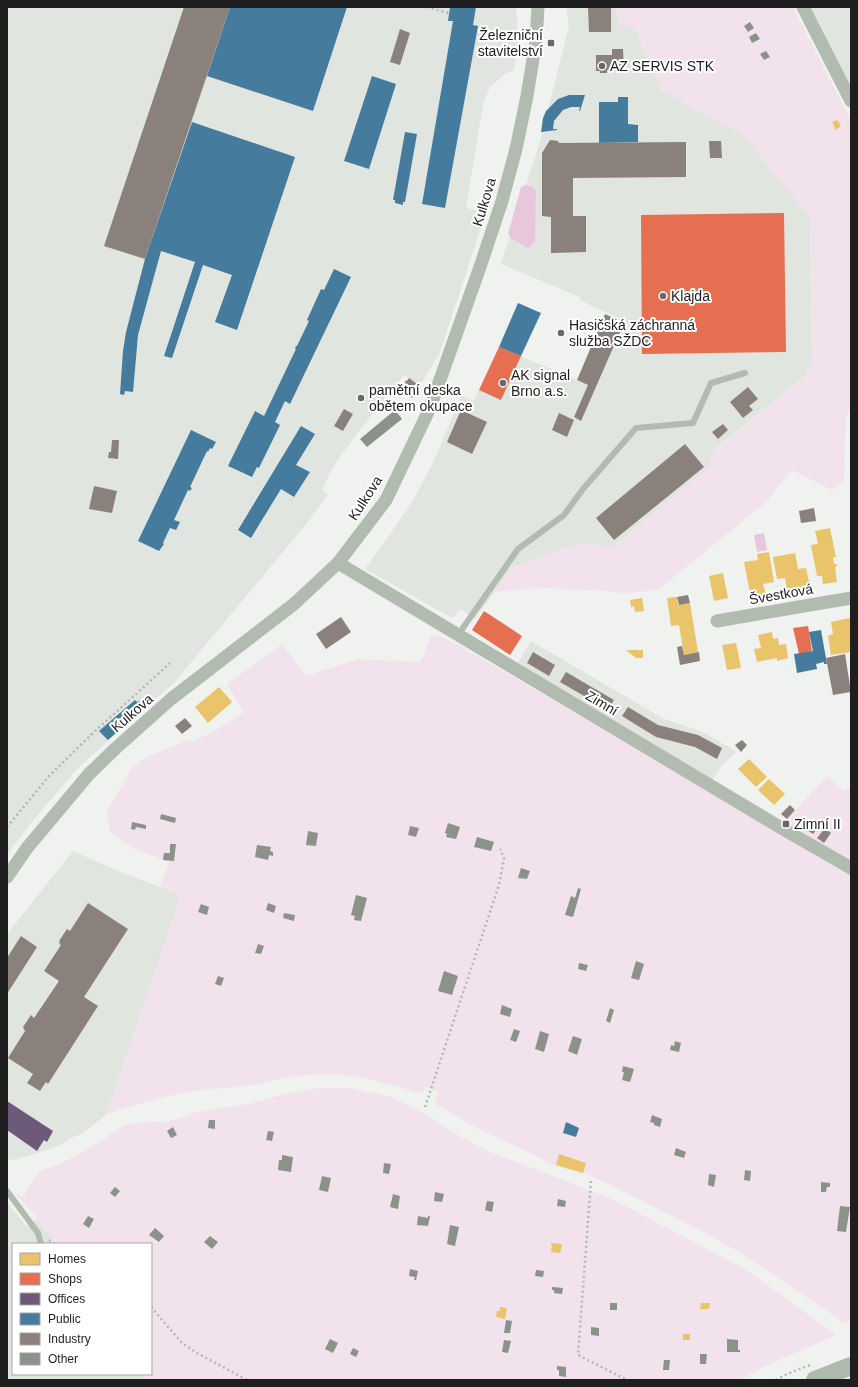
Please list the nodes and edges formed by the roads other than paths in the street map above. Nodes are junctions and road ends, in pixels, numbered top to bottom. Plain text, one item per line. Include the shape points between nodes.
1 (538, 7) edge
2 (803, 7) edge
3 (851, 102) edge
4 (745, 373) dead end
5 (338, 563) junction
6 (851, 598) edge
7 (717, 621) dead end
8 (458, 635) junction
9 (851, 868) edge
10 (7, 877) edge
11 (7, 1191) edge
12 (41, 1243) edge
13 (851, 1366) edge
14 (815, 1380) edge

1 - 5 street, Kulkova via 532,69 516,149 502,201 439,384 424,422 386,500
2 - 3 street
4 - 8 lane via 711,383 693,423 636,428 564,515 518,549
5 - 8 street, Zimní
5 - 10 street, Kulkova via 294,604 171,699 116,748 89,774
6 - 7 street, Švestková
8 - 9 street, Zimní
11 - 12 lane via 38,1233
13 - 14 main road

